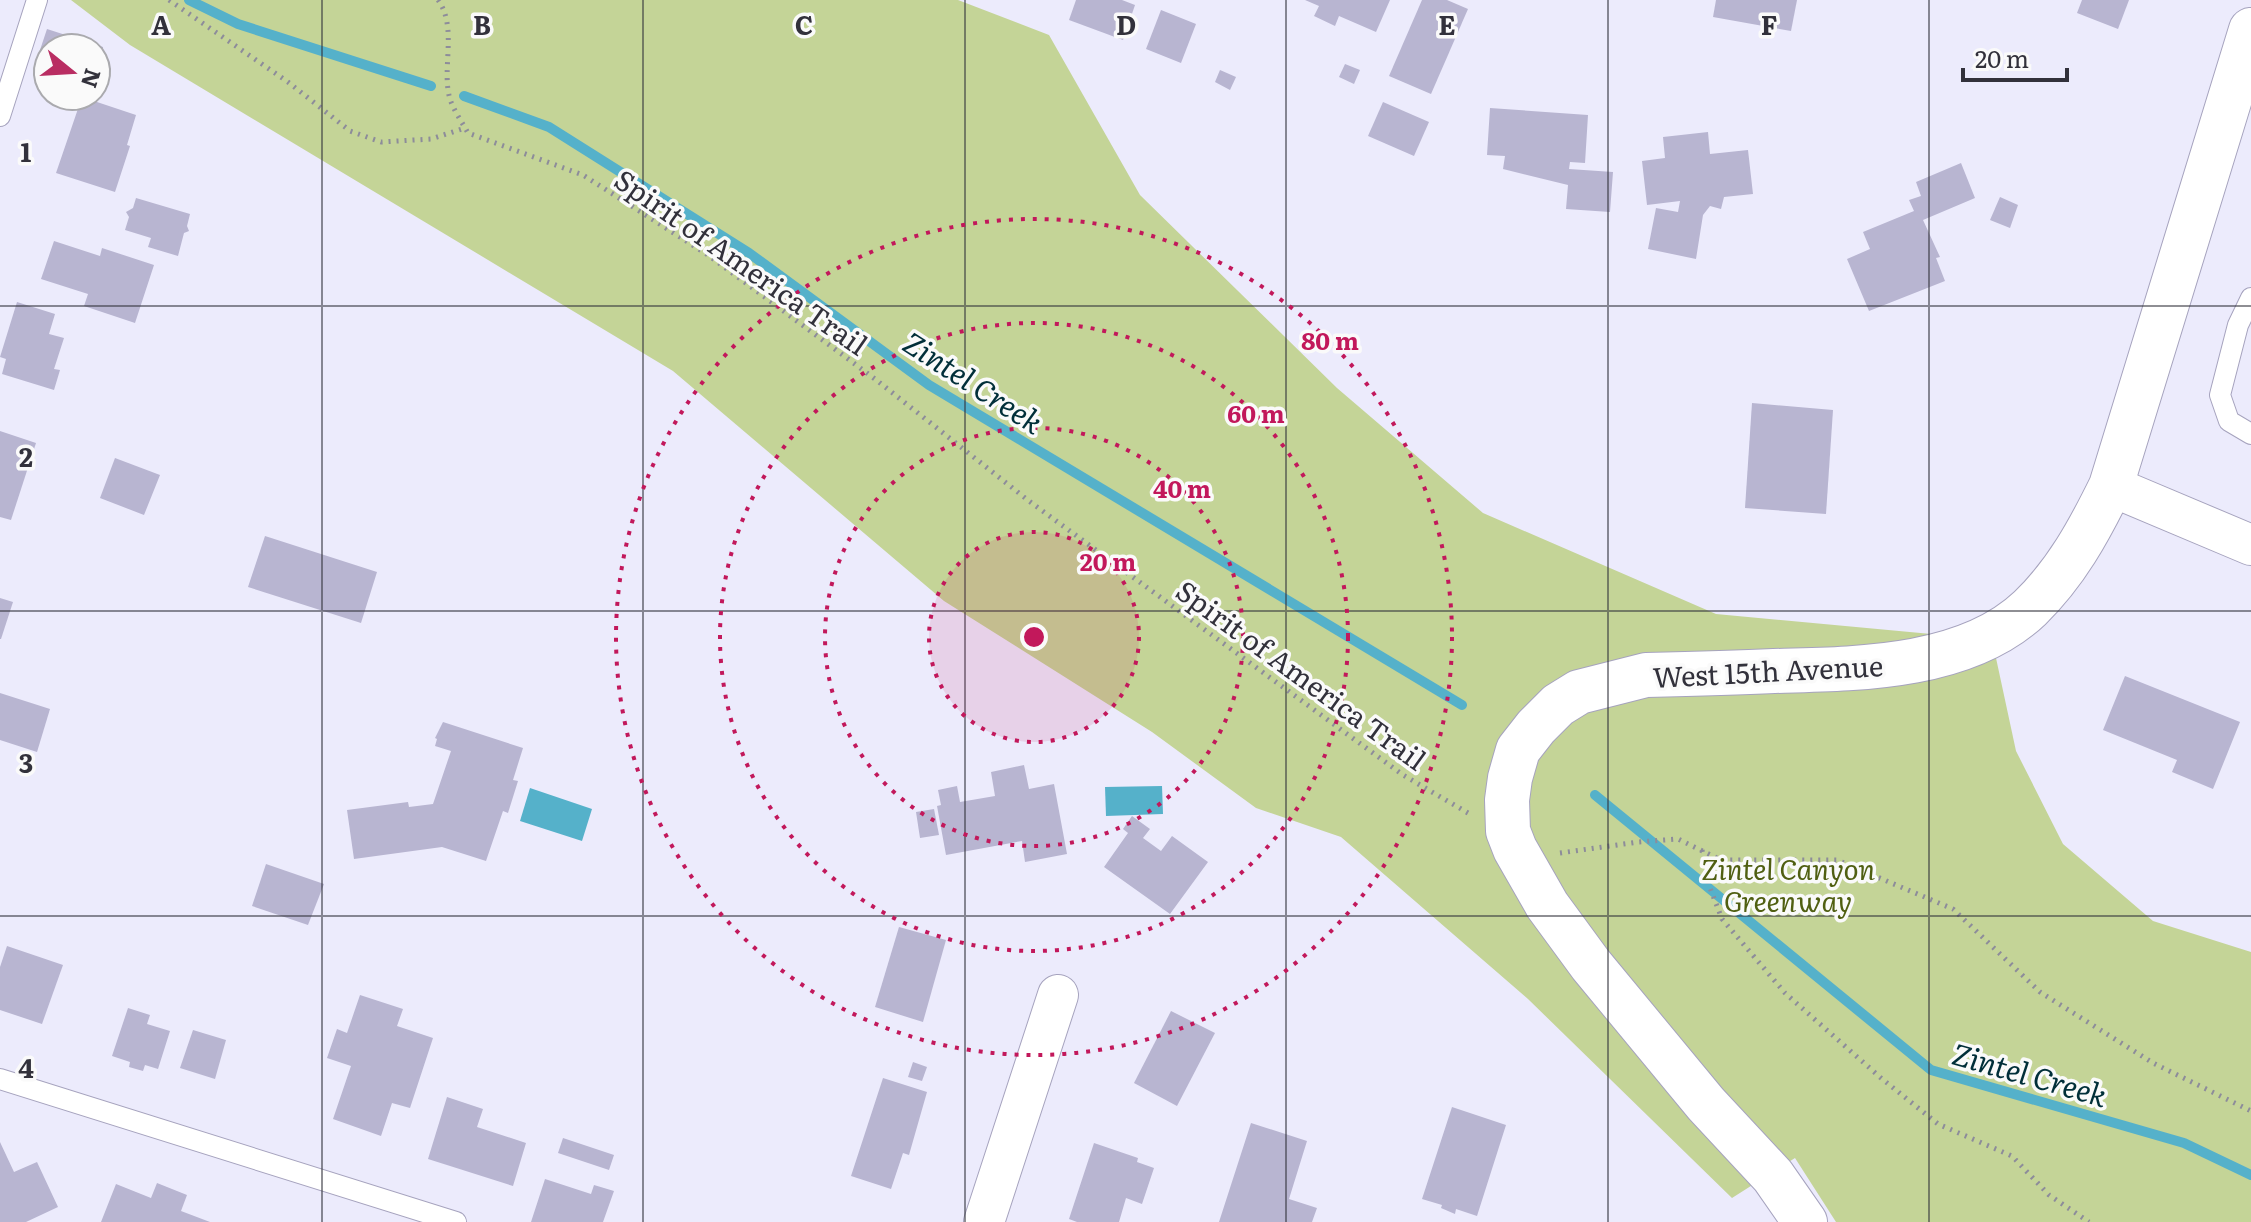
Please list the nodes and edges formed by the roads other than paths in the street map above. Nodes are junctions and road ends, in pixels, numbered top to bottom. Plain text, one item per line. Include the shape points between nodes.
1 (37, 0) edge
2 (2251, 30) edge
3 (0, 116) edge
4 (2251, 298) edge
5 (2251, 434) edge
6 (2111, 486) junction
7 (2251, 545) edge
8 (1058, 995) dead end
9 (0, 1079) edge
10 (456, 1222) edge
11 (984, 1222) edge
12 (1805, 1222) edge

1 - 3 lane
2 - 6 street, West 15th Avenue
4 - 5 lane via 2238,325 2220,395 2229,421
6 - 7 street
6 - 12 street, West 15th Avenue via 2059,577 2028,610 1995,633 1893,665 1646,675 1579,692 1558,705 1518,750 1507,800 1508,831 1547,905 1706,1104 1773,1176
8 - 11 street
9 - 10 lane

